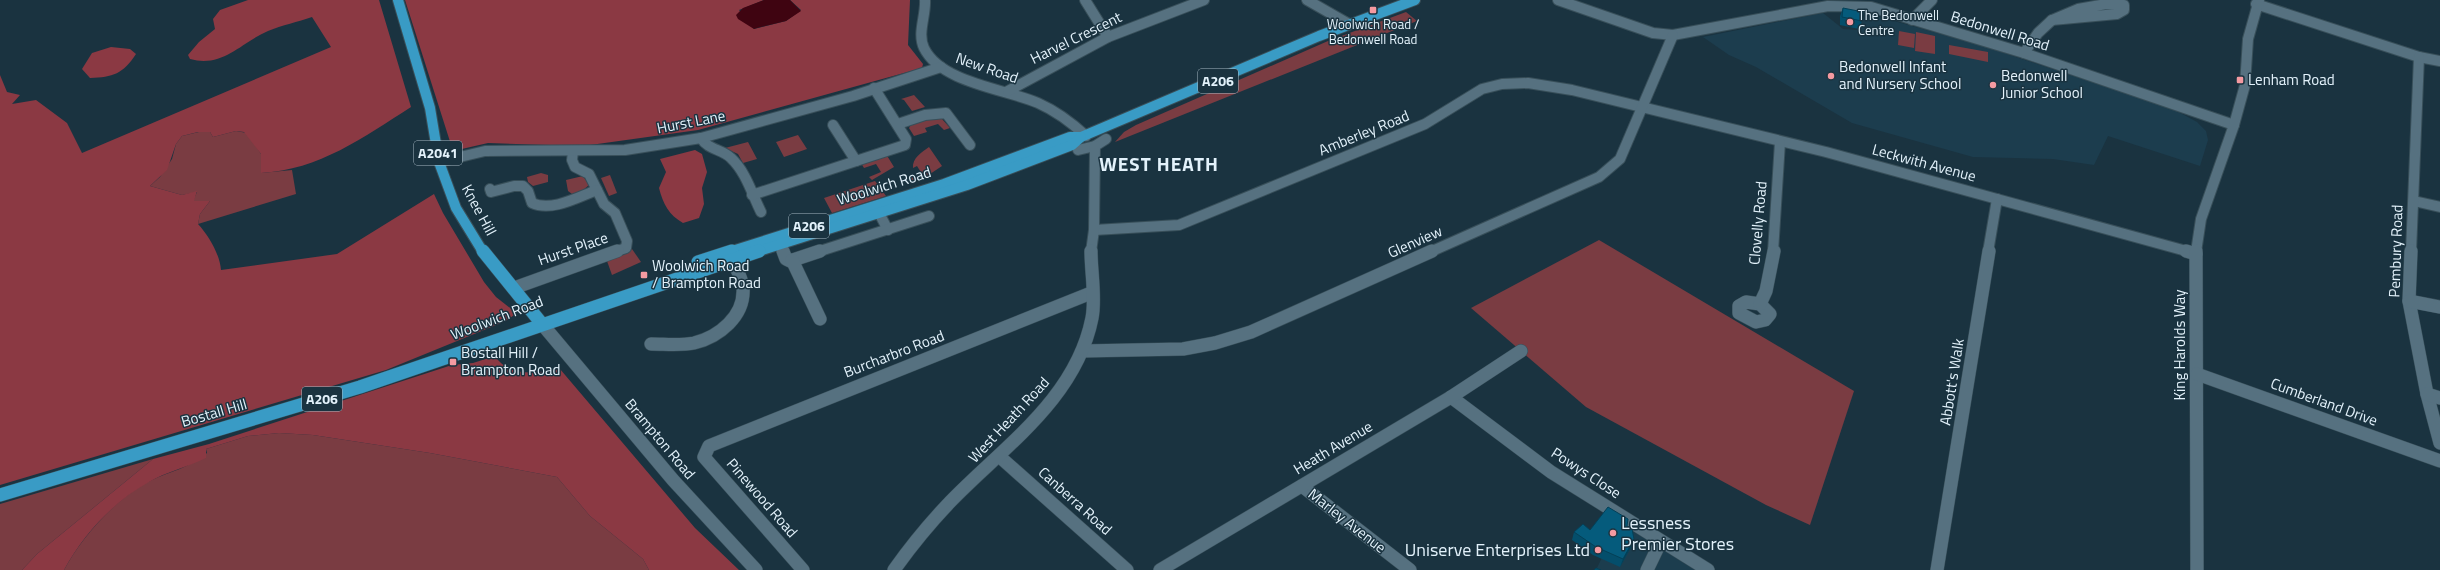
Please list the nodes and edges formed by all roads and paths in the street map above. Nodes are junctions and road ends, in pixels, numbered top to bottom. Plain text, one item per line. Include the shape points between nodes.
1 (398, 0) edge
2 (924, 0) edge
3 (1085, 0) edge
4 (1204, 0) edge
5 (1307, 0) edge
6 (1415, 0) edge
7 (1558, 0) edge
8 (1811, 0) edge
9 (1932, 0) edge
10 (2258, 2) edge
11 (1828, 6) junction
12 (1912, 20) junction
13 (2052, 20) junction
14 (1349, 24) junction
15 (1673, 35) junction
16 (1108, 37) junction
17 (2024, 53) junction
18 (2419, 57) junction
19 (2440, 61) edge
20 (941, 67) junction
21 (874, 88) junction
22 (1008, 91) junction
23 (1642, 108) junction
24 (898, 124) junction
25 (833, 125) dead end
26 (2234, 125) junction
27 (1083, 137) junction
28 (701, 138) junction
29 (1106, 139) dead end
30 (1780, 142) junction
31 (970, 145) dead end
32 (1095, 146) junction
33 (1078, 150) dead end
34 (573, 152) junction
35 (856, 161) junction
36 (439, 162) junction
37 (490, 189) dead end
38 (598, 190) junction
39 (752, 195) junction
40 (1997, 199) junction
41 (2414, 201) junction
42 (2440, 207) edge
43 (760, 212) dead end
44 (879, 213) junction
45 (929, 216) dead end
46 (888, 230) junction
47 (1094, 230) junction
48 (780, 243) junction
49 (2196, 254) junction
50 (732, 259) junction
51 (792, 260) junction
52 (514, 288) junction
53 (1091, 294) junction
54 (2409, 301) junction
55 (1760, 304) dead end
56 (2440, 307) edge
57 (820, 319) dead end
58 (540, 322) junction
59 (651, 344) dead end
60 (1082, 351) junction
61 (1521, 351) dead end
62 (437, 361) joint
63 (2197, 374) junction
64 (2434, 396) edge
65 (1451, 397) junction
66 (2440, 443) edge
67 (709, 446) joint
68 (1000, 457) junction
69 (2440, 461) edge
70 (1302, 486) junction
71 (0, 495) edge
72 (1661, 541) junction
73 (756, 570) edge
74 (803, 570) edge
75 (894, 570) edge
76 (1127, 570) edge
77 (1160, 570) edge
78 (1410, 570) edge
79 (1647, 570) edge
80 (1708, 570) edge
81 (1937, 570) edge
82 (2197, 570) edge

1 - 36 main road, Knee Hill / A2041 via 430,108
2 - 20 street, New Road via 922,41 930,58
3 - 16 street
4 - 16 street, Harvel Crescent
5 - 14 street
6 - 14 main road, Woolwich Road / A206
7 - 15 street, Bedonwell Road via 1653,33
8 - 11 street
9 - 12 street
10 - 18 street
10 - 26 street via 2248,38 2245,85
11 - 12 street, Bedonwell Road via 1871,8
11 - 15 street, Bedonwell Road
12 - 17 street, Bedonwell Road
13 - 13 street via 2066,12 2094,3 2109,1 2124,5 2124,10 2117,14
13 - 17 street via 2038,33
14 - 27 main road, Woolwich Road / A206
15 - 23 street, Glenview
16 - 22 street, Harvel Crescent via 1053,64
17 - 26 street, Bedonwell Road
18 - 19 street
18 - 41 street, Pembury Road
20 - 21 street, Hurst Lane
20 - 22 street, New Road via 951,73
21 - 24 street
21 - 28 street, Hurst Lane
22 - 27 street, New Road via 1071,122
23 - 30 street, Leckwith Avenue
23 - 47 street, Amberley Road via 1541,84 1502,84 1474,92 1425,124 1179,225
23 - 60 street, Glenview via 1620,159 1599,177 1251,332 1183,349
24 - 31 street via 946,113
24 - 35 street via 906,139 905,145
25 - 35 street
26 - 49 street, King Harolds Way via 2201,218
27 - 44 main road, Woolwich Road / A206 via 1072,145 975,182
27 - 58 main road, Woolwich Road / A206 via 1070,137 962,178 724,253
28 - 34 street, Hurst Lane via 625,150
28 - 39 street via 712,150 733,159
29 - 32 street
30 - 40 street, Leckwith Avenue
30 - 55 street, Clovelly Road via 1771,270
32 - 33 street
32 - 47 street, West Heath Road
34 - 36 street, Hurst Lane via 485,151
34 - 38 street, Hurst Place via 571,160 575,168 579,172 589,174
35 - 39 street
36 - 52 main road, Knee Hill / A2041 via 456,208 483,252
37 - 38 street via 492,192 510,187 527,188 532,203 539,207 551,206
38 - 52 street, Hurst Place via 604,204 619,220 628,241 626,248
39 - 43 street
40 - 49 street, Leckwith Avenue
40 - 81 street, Abbott's Walk
41 - 42 street
41 - 54 street, Pembury Road
44 - 46 street
44 - 48 main road, Woolwich Road / A206
45 - 46 street
46 - 51 street
47 - 53 street, West Heath Road
48 - 50 main road, Woolwich Road / A206
48 - 51 street via 786,259
49 - 63 street, King Harolds Way
50 - 58 main road, Woolwich Road / A206
50 - 59 street via 742,281 743,298 738,311 725,328 705,340 693,343
51 - 57 street
52 - 58 main road, Knee Hill / A2041
53 - 60 street, West Heath Road via 1092,317
53 - 67 street, Burcharbro Road
54 - 56 street
54 - 64 street, Pembury Road
58 - 62 main road, Woolwich Road / A206
58 - 73 street, Brampton Road via 657,463 707,520
60 - 68 street, West Heath Road via 1051,403
61 - 65 street, Heath Avenue
62 - 71 main road, Bostall Hill / A206 via 315,401
63 - 69 street, Cumberland Drive
63 - 82 street, King Harolds Way
64 - 66 street, Pembury Road
65 - 70 street, Heath Avenue
65 - 72 street, Powys Close via 1551,472
67 - 74 street, Pinewood Road via 704,457
68 - 75 street, West Heath Road via 950,501 920,534
68 - 76 street, Canberra Road
70 - 77 street, Heath Avenue
70 - 78 street, Marley Avenue
72 - 79 street
72 - 80 street, Powys Close

